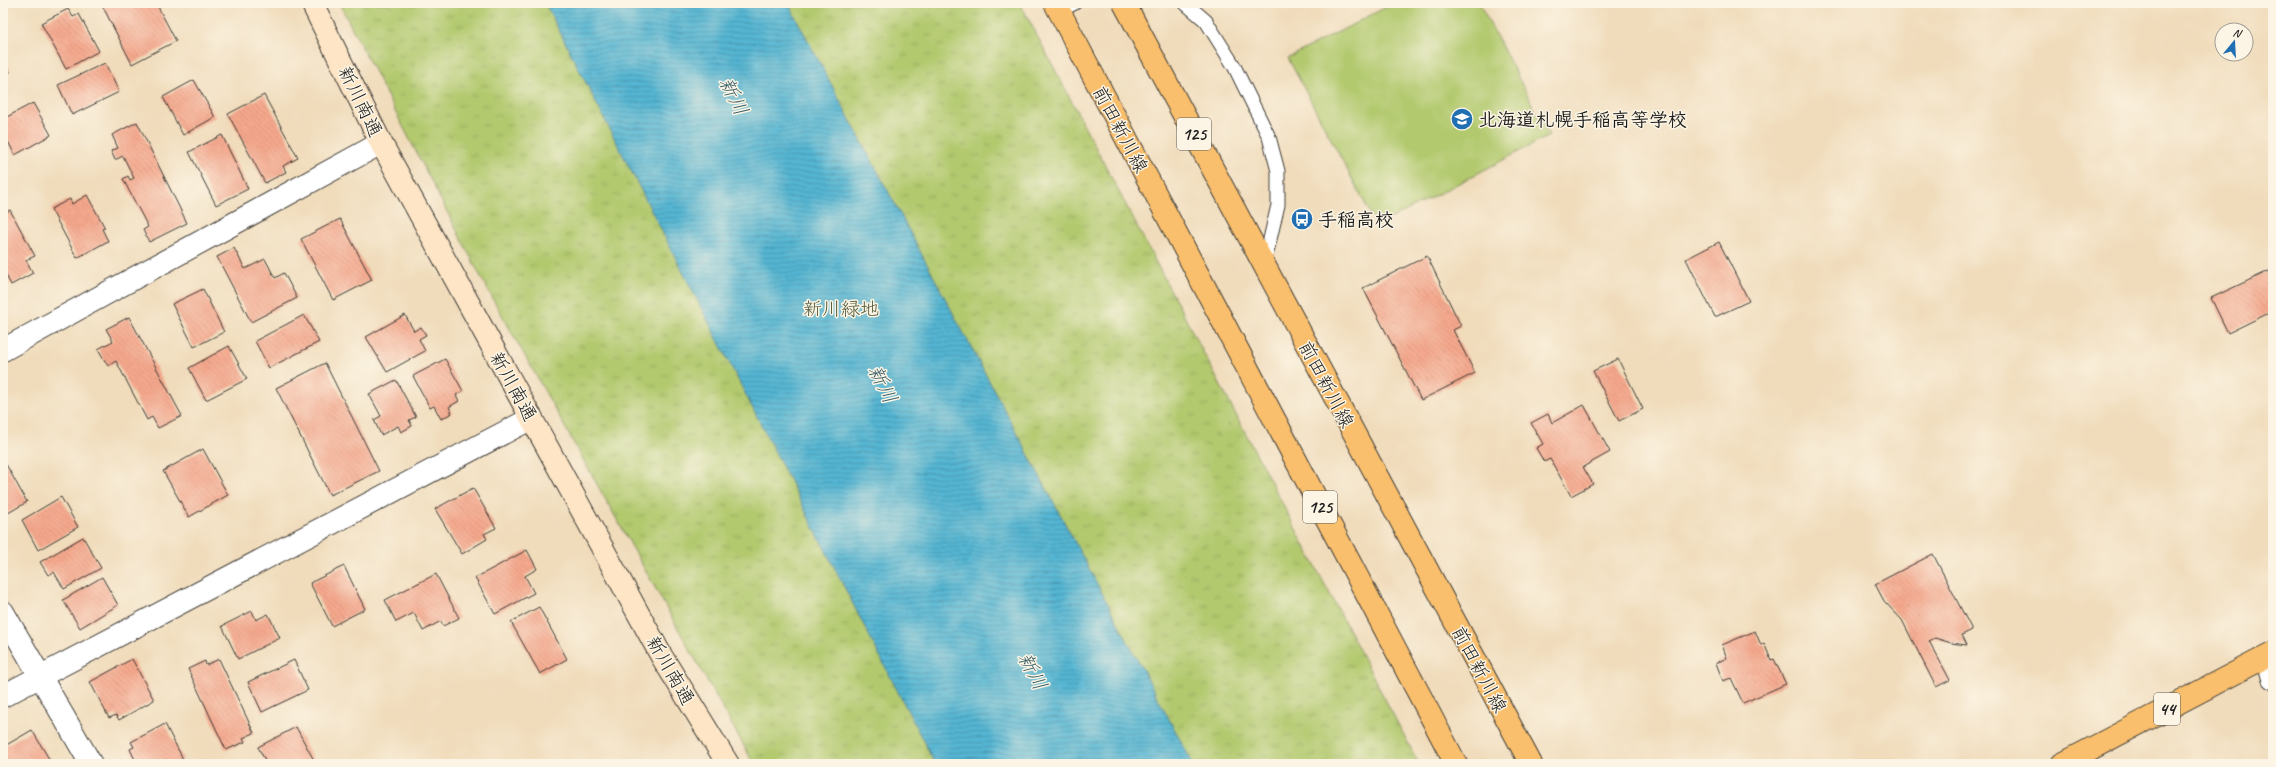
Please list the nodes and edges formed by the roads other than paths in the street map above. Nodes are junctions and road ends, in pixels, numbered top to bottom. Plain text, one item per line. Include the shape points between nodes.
1 (312, 3) edge
2 (1124, 3) edge
3 (1184, 3) edge
4 (1063, 6) edge
5 (381, 143) junction
6 (1264, 265) junction
7 (3, 350) edge
8 (532, 418) junction
9 (3, 612) edge
10 (2270, 655) edge
11 (39, 675) junction
12 (2273, 678) edge
13 (3, 696) edge
14 (2075, 761) edge
15 (91, 764) edge
16 (728, 764) edge
17 (1456, 764) edge
18 (1531, 764) edge

1 - 5 street, 新川南通
2 - 6 main road, 前田新川線 / 125
3 - 6 lane via 1206,21 1234,66 1269,137 1278,171 1278,205
4 - 17 main road, 前田新川線 / 125
5 - 7 street
5 - 8 street, 新川南通
6 - 18 main road, 前田新川線 / 125
8 - 11 street
8 - 16 street, 新川南通 via 662,657
9 - 11 street
10 - 12 street
10 - 14 main road, 44
11 - 13 street
11 - 15 street

